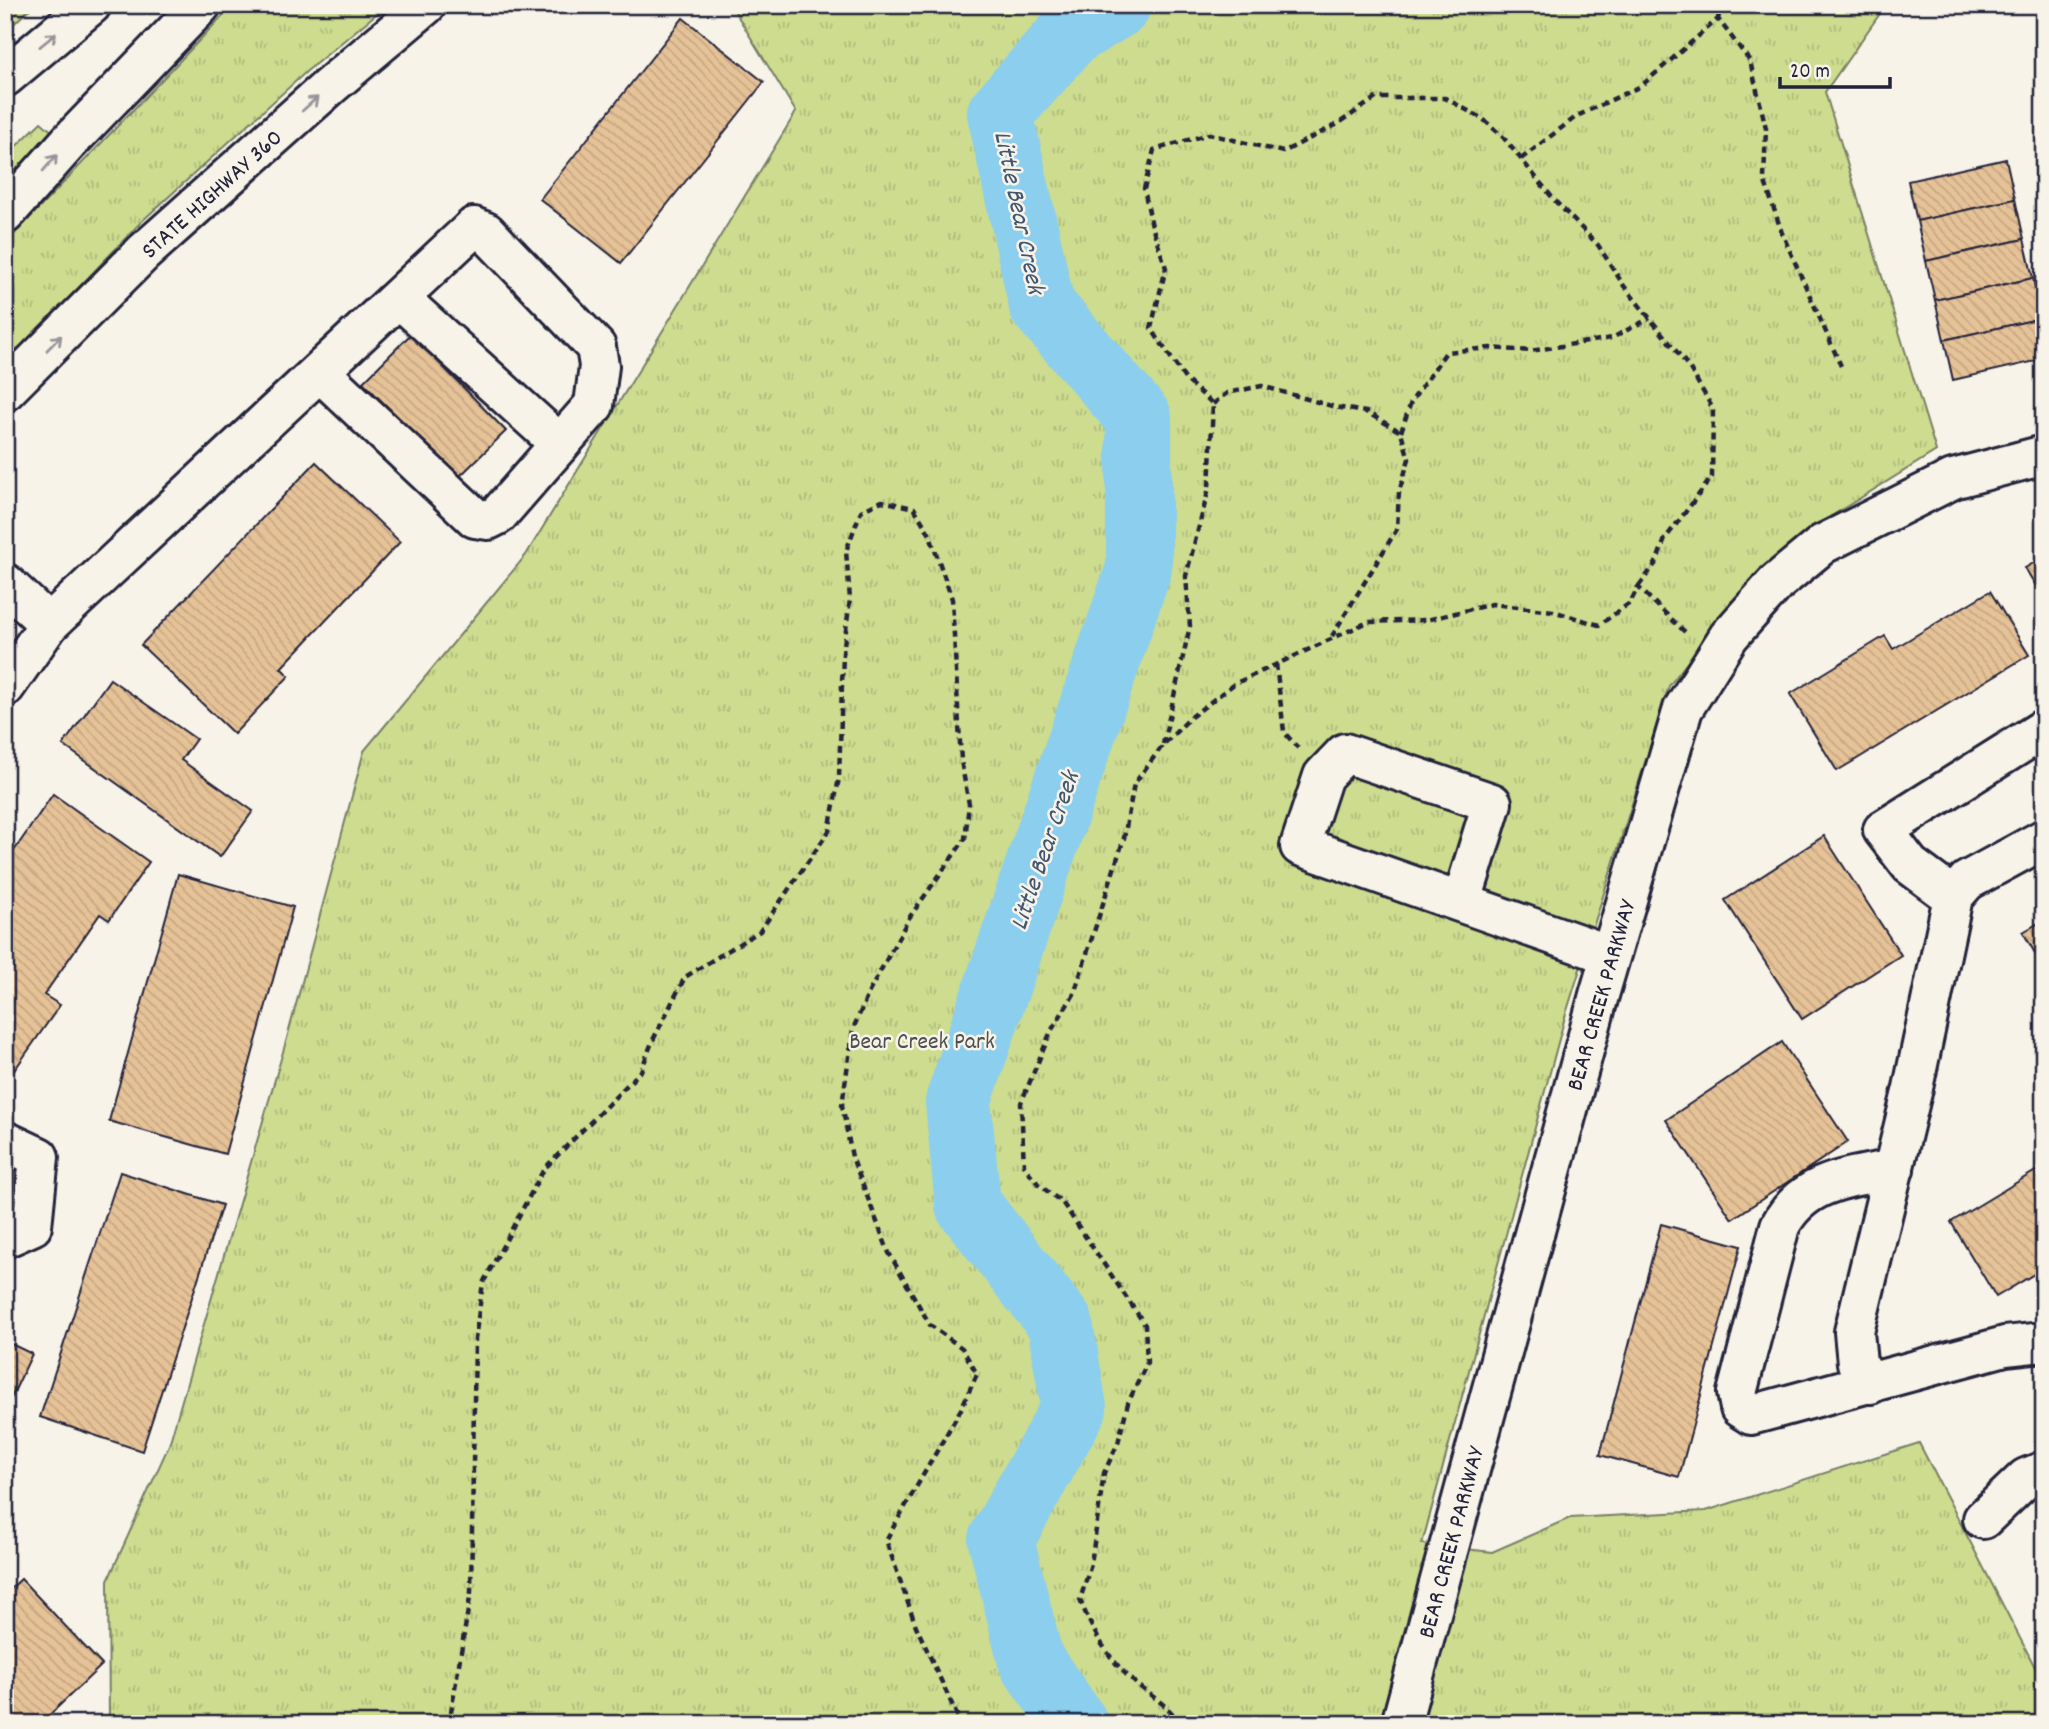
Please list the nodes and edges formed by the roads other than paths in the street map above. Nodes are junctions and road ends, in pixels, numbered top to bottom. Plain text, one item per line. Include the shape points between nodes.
1 (91, 5) edge
2 (201, 5) edge
3 (426, 5) edge
4 (5, 77) edge
5 (5, 214) edge
6 (399, 298) junction
7 (320, 372) junction
8 (5, 391) edge
9 (560, 444) junction
10 (2044, 455) edge
11 (5, 583) edge
12 (49, 624) junction
13 (5, 687) edge
14 (2044, 729) edge
15 (2044, 839) edge
16 (1953, 897) junction
17 (1462, 901) junction
18 (1610, 955) junction
19 (5, 1141) edge
20 (1894, 1169) junction
21 (5, 1238) edge
22 (2044, 1342) edge
23 (1870, 1384) junction
24 (2044, 1471) edge
25 (1983, 1519) dead end
26 (1401, 1724) edge

4 -> 1 main road
5 -> 2 main road
8 -> 3 main road, STATE HIGHWAY 360 via 144,252
6 - 7 main road
6 - 9 main road
6 - 9 main road via 474,227 486,232 596,347 594,405
7 - 9 main road via 475,518 488,520 498,515
7 - 12 main road
10 - 18 main road, BEAR CREEK PARKWAY via 1953,479 1823,544 1776,583 1712,659 1683,709
11 - 12 main road
12 - 13 main road
14 - 16 main road via 1883,830 1910,865
15 - 16 main road via 1967,881
16 - 20 main road
17 - 17 main road via 1300,846 1323,776 1345,752 1492,803
17 - 18 main road
18 - 26 main road, BEAR CREEK PARKWAY
19 - 21 main road via 39,1157 32,1226
20 - 23 main road via 1854,1332 1857,1363
20 - 23 main road via 1825,1183 1788,1211 1780,1226 1737,1393 1740,1408 1751,1415
22 - 23 main road via 2005,1346
24 - 25 main road via 2026,1478

